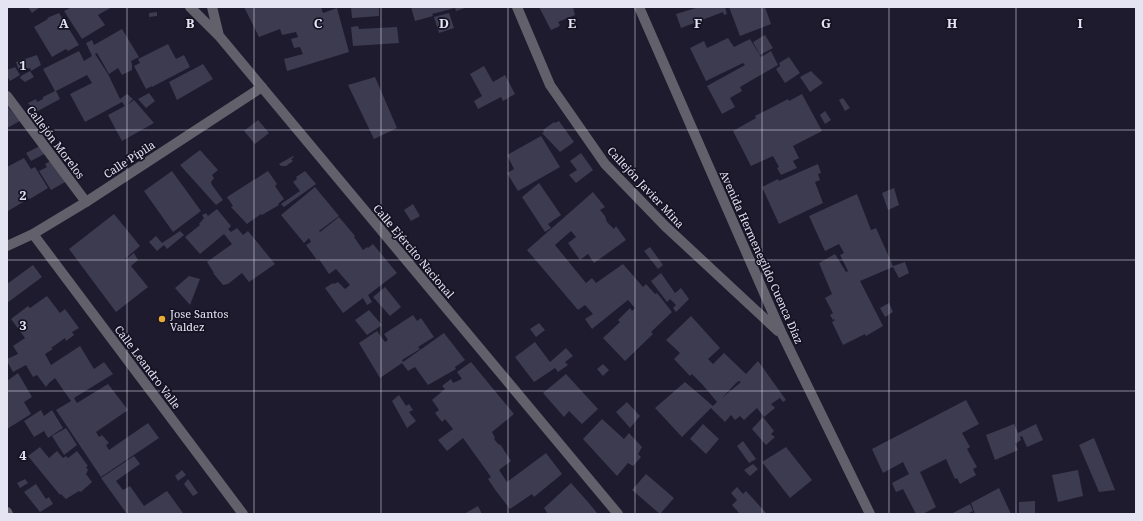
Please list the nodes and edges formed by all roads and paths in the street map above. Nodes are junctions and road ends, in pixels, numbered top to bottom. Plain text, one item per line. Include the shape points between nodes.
1 (190, 7) edge
2 (212, 7) edge
3 (517, 7) edge
4 (639, 7) edge
5 (220, 38) junction
6 (262, 87) junction
7 (7, 96) edge
8 (86, 202) junction
9 (33, 234) junction
10 (7, 246) edge
11 (782, 334) junction
12 (243, 514) edge
13 (618, 514) edge
14 (870, 514) edge

1 - 5 street, Calle Ejército Nacional
2 - 5 street
3 - 11 street, Callejón Javier Mina via 550,85 605,164 665,226
4 - 11 street, Avenida Hermenegildo Cuenca Díaz
5 - 6 street, Calle Ejército Nacional
6 - 8 street, Calle Pípila
6 - 13 street, Calle Ejército Nacional
7 - 8 street, Callejón Morelos
8 - 9 street, Calle Pípila
9 - 10 street, Calle Pípila
9 - 12 street, Calle Leandro Valle
11 - 14 street, Avenida Hermenegildo Cuenca Díaz

